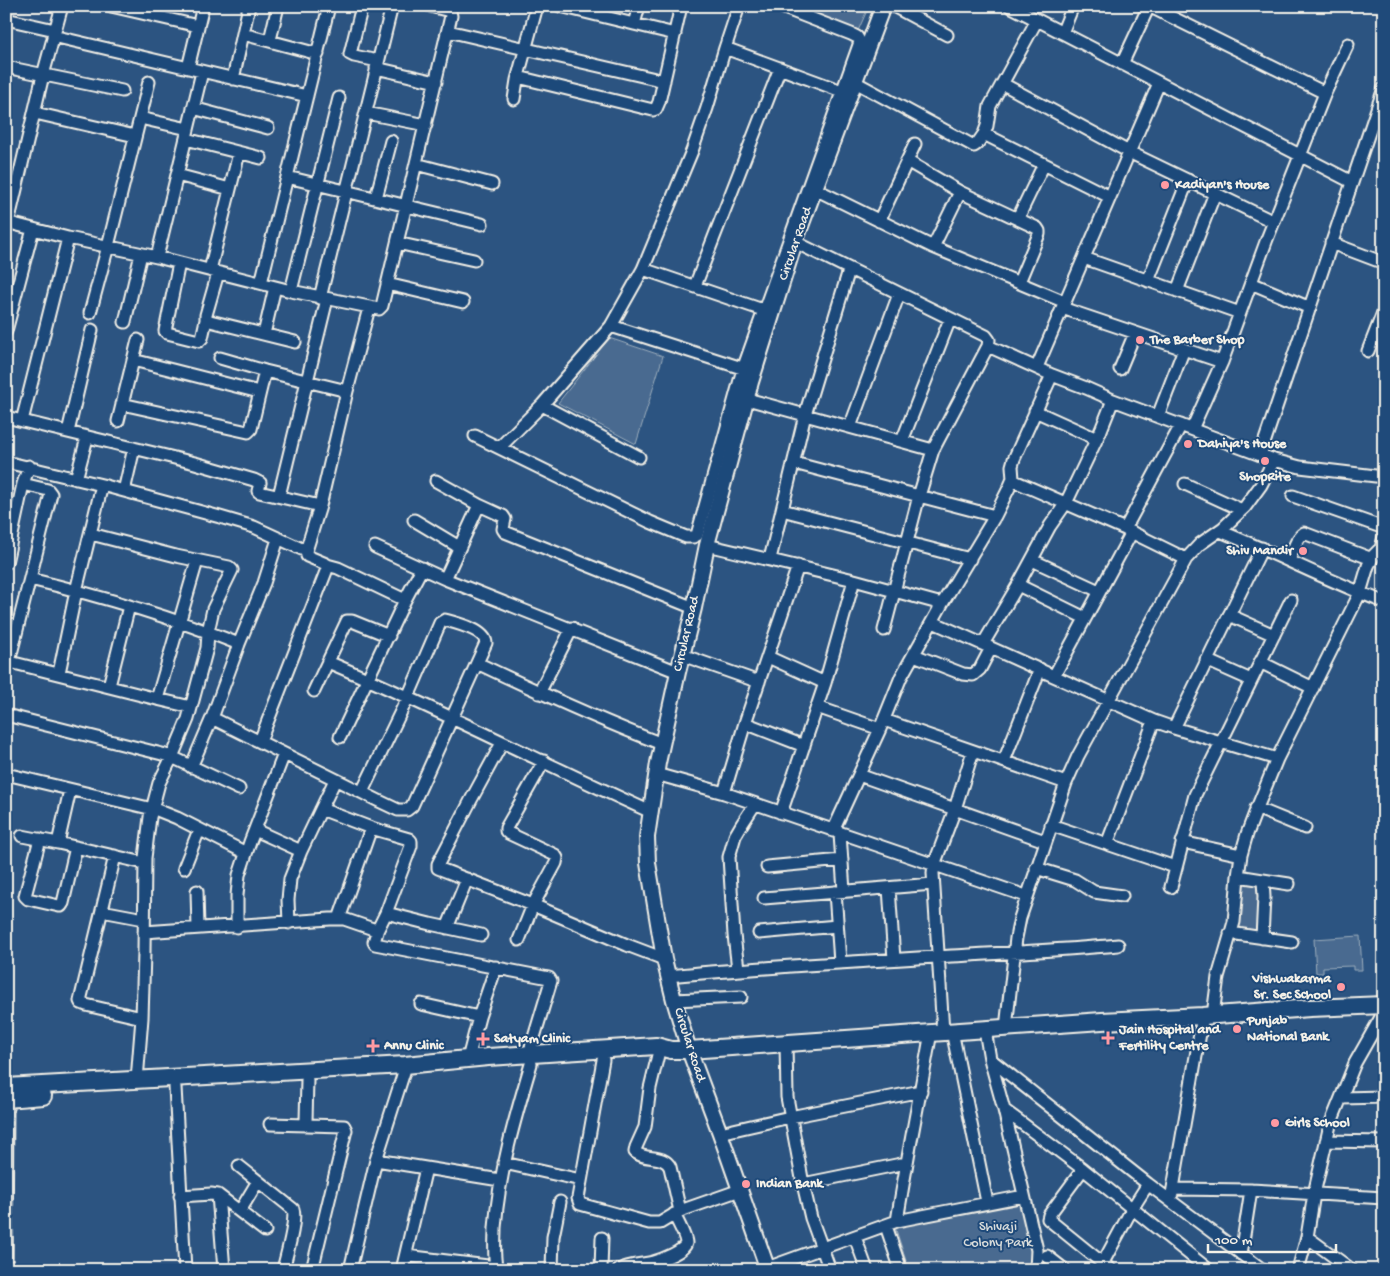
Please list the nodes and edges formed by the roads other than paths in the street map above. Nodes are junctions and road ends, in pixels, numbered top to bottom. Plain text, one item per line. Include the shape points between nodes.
1 (62, 6) edge
2 (111, 6) edge
3 (203, 6) edge
4 (249, 6) edge
5 (278, 6) edge
6 (329, 6) edge
7 (362, 6) edge
8 (392, 6) edge
9 (537, 6) edge
10 (560, 6) edge
11 (639, 6) edge
12 (681, 6) edge
13 (739, 6) edge
14 (779, 6) edge
15 (883, 6) edge
16 (893, 6) edge
17 (1010, 6) edge
18 (1073, 6) edge
19 (1149, 6) edge
20 (434, 7) edge
21 (589, 9) edge
22 (161, 12) edge
23 (6, 19) edge
24 (1037, 20) junction
25 (634, 24) junction
26 (198, 26) junction
27 (448, 31) junction
28 (1062, 32) junction
29 (54, 33) junction
30 (243, 34) junction
31 (675, 34) junction
32 (947, 35) dead end
33 (270, 40) junction
34 (1348, 44) dead end
35 (526, 48) junction
36 (725, 48) junction
37 (318, 54) junction
38 (1122, 64) junction
39 (377, 65) junction
40 (6, 67) edge
41 (188, 68) junction
42 (780, 68) junction
43 (202, 72) junction
44 (43, 75) junction
45 (518, 77) junction
46 (233, 78) junction
47 (664, 81) junction
48 (149, 82) dead end
49 (436, 82) junction
50 (1158, 83) junction
51 (1003, 84) junction
52 (1384, 88) edge
53 (849, 89) junction
54 (122, 91) dead end
55 (1325, 94) junction
56 (307, 96) junction
57 (339, 98) dead end
58 (514, 99) dead end
59 (1382, 102) edge
60 (193, 108) junction
61 (366, 112) junction
62 (35, 113) junction
63 (140, 118) junction
64 (426, 125) junction
65 (268, 128) dead end
66 (187, 134) junction
67 (984, 134) junction
68 (135, 136) junction
69 (391, 141) dead end
70 (915, 144) dead end
71 (239, 152) junction
72 (1129, 152) junction
73 (1301, 155) junction
74 (261, 158) dead end
75 (907, 161) junction
76 (416, 164) junction
77 (1044, 164) junction
78 (177, 175) junction
79 (6, 177) edge
80 (287, 177) junction
81 (18, 180) junction
82 (1188, 180) junction
83 (1352, 182) junction
84 (318, 184) junction
85 (492, 184) dead end
86 (230, 189) junction
87 (815, 189) junction
88 (347, 191) junction
89 (960, 192) junction
90 (1215, 194) junction
91 (1110, 197) junction
92 (376, 198) junction
93 (406, 206) junction
94 (1018, 218) junction
95 (879, 221) junction
96 (1274, 222) junction
97 (7, 223) edge
98 (482, 224) dead end
99 (33, 229) junction
100 (68, 238) junction
101 (795, 242) junction
102 (397, 243) junction
103 (1331, 243) junction
104 (108, 246) junction
105 (933, 247) junction
106 (141, 254) junction
107 (156, 257) junction
108 (1084, 258) junction
109 (474, 260) dead end
110 (179, 263) junction
111 (1384, 263) edge
112 (643, 269) junction
113 (849, 270) junction
114 (214, 271) junction
115 (1148, 281) junction
116 (1019, 282) junction
117 (1252, 282) junction
118 (262, 283) junction
119 (388, 284) junction
120 (695, 286) junction
121 (275, 287) junction
122 (290, 291) junction
123 (1177, 291) junction
124 (899, 294) junction
125 (323, 298) junction
126 (463, 302) dead end
127 (1064, 305) junction
128 (369, 308) junction
129 (1310, 308) junction
130 (764, 310) junction
131 (1384, 310) edge
132 (90, 313) dead end
133 (1240, 313) junction
134 (950, 319) junction
135 (206, 320) junction
136 (125, 322) dead end
137 (611, 326) junction
138 (92, 330) dead end
139 (6, 331) edge
140 (1135, 333) junction
141 (264, 334) junction
142 (138, 340) dead end
143 (296, 342) dead end
144 (988, 346) junction
145 (1184, 350) junction
146 (1368, 351) dead end
147 (220, 358) dead end
148 (133, 360) junction
149 (1222, 362) junction
150 (1037, 367) junction
151 (1120, 369) dead end
152 (748, 370) junction
153 (265, 371) junction
154 (1052, 375) junction
155 (307, 381) junction
156 (347, 391) junction
157 (259, 392) junction
158 (747, 399) junction
159 (1113, 400) junction
160 (122, 404) junction
161 (542, 405) junction
162 (1035, 411) junction
163 (805, 415) junction
164 (1158, 416) junction
165 (6, 418) edge
166 (22, 421) junction
167 (118, 421) dead end
168 (1181, 425) junction
169 (850, 428) junction
170 (1192, 429) junction
171 (68, 432) junction
172 (475, 436) dead end
173 (87, 438) junction
174 (902, 440) junction
175 (1097, 440) junction
176 (500, 447) junction
177 (134, 448) junction
178 (933, 450) junction
179 (1260, 455) junction
180 (639, 457) dead end
181 (1274, 460) junction
182 (6, 462) edge
183 (794, 463) junction
184 (29, 466) junction
185 (1384, 477) edge
186 (76, 479) junction
187 (1012, 480) junction
188 (436, 481) dead end
189 (23, 484) junction
190 (1185, 484) dead end
191 (102, 485) junction
192 (124, 491) junction
193 (279, 496) junction
194 (919, 496) junction
195 (1293, 496) dead end
196 (1066, 503) junction
197 (479, 505) junction
198 (12, 506) edge
199 (320, 506) junction
200 (782, 510) junction
201 (1242, 510) junction
202 (995, 516) junction
203 (414, 520) dead end
204 (1384, 528) edge
205 (1128, 530) junction
206 (1220, 530) junction
207 (91, 534) junction
208 (278, 539) junction
209 (908, 543) junction
210 (707, 545) junction
211 (1383, 545) edge
212 (375, 547) dead end
213 (459, 547) junction
214 (1262, 548) junction
215 (306, 552) junction
216 (770, 559) junction
217 (970, 559) junction
218 (1186, 559) junction
219 (1372, 559) junction
220 (1032, 560) junction
221 (1289, 560) junction
222 (196, 561) junction
223 (6, 563) edge
224 (327, 565) junction
225 (798, 566) junction
226 (422, 568) junction
227 (30, 579) junction
228 (445, 579) junction
229 (854, 580) junction
230 (1018, 585) junction
231 (76, 591) junction
232 (894, 591) junction
233 (1099, 592) junction
234 (1360, 593) junction
235 (405, 600) junction
236 (1291, 600) dead end
237 (1384, 602) edge
238 (942, 604) junction
239 (130, 606) junction
240 (694, 608) junction
241 (1229, 616) junction
242 (1085, 618) junction
243 (180, 622) junction
244 (933, 622) junction
245 (572, 628) junction
246 (884, 630) dead end
247 (208, 632) junction
248 (1274, 634) junction
249 (389, 636) junction
250 (239, 644) junction
251 (987, 646) junction
252 (682, 655) junction
253 (914, 655) junction
254 (768, 657) junction
255 (1206, 660) junction
256 (8, 661) edge
257 (328, 662) junction
258 (1260, 662) junction
259 (477, 663) junction
260 (1040, 669) junction
261 (678, 672) junction
262 (59, 673) junction
263 (1054, 676) junction
264 (368, 679) junction
265 (1251, 680) junction
266 (759, 682) junction
267 (825, 683) junction
268 (109, 686) junction
269 (1313, 688) junction
270 (314, 692) dead end
271 (539, 693) junction
272 (408, 697) junction
273 (157, 699) junction
274 (1108, 701) junction
275 (191, 706) junction
276 (817, 707) junction
277 (6, 715) edge
278 (212, 718) junction
279 (452, 719) junction
280 (1154, 721) junction
281 (745, 722) junction
282 (882, 724) junction
283 (1174, 728) junction
284 (340, 737) dead end
285 (260, 741) junction
286 (1220, 742) junction
287 (502, 743) junction
288 (662, 744) junction
289 (804, 746) junction
290 (973, 751) junction
291 (284, 754) junction
292 (172, 757) junction
293 (1277, 759) junction
294 (544, 761) junction
295 (1004, 761) junction
296 (191, 767) junction
297 (656, 774) junction
298 (6, 775) edge
299 (859, 775) junction
300 (335, 780) junction
301 (1066, 783) junction
302 (70, 790) junction
303 (239, 790) dead end
304 (362, 792) junction
305 (724, 794) junction
306 (755, 804) junction
307 (151, 808) junction
308 (1256, 808) junction
309 (321, 809) junction
310 (954, 809) junction
311 (651, 812) junction
312 (782, 813) junction
313 (1051, 825) junction
314 (371, 828) junction
315 (1305, 828) dead end
316 (200, 830) junction
317 (255, 830) junction
318 (836, 832) junction
319 (22, 836) dead end
320 (40, 839) junction
321 (1045, 841) junction
322 (1182, 842) junction
323 (58, 843) junction
324 (1107, 844) junction
325 (76, 847) junction
326 (301, 851) junction
327 (246, 853) junction
328 (1241, 854) junction
329 (114, 856) junction
330 (842, 860) junction
331 (144, 863) junction
332 (934, 865) junction
333 (767, 867) dead end
334 (1175, 867) junction
335 (184, 868) dead end
336 (1036, 868) junction
337 (1238, 876) junction
338 (467, 879) junction
339 (1263, 880) junction
340 (933, 884) junction
341 (1289, 884) dead end
342 (1171, 887) dead end
343 (889, 888) junction
344 (197, 891) dead end
345 (839, 891) junction
346 (1026, 896) junction
347 (1122, 896) dead end
348 (764, 898) dead end
349 (533, 905) junction
350 (102, 912) junction
351 (386, 913) junction
352 (144, 919) junction
353 (339, 919) junction
354 (289, 923) junction
355 (837, 926) junction
356 (237, 927) junction
357 (198, 928) junction
358 (447, 928) junction
359 (377, 931) junction
360 (144, 932) junction
361 (759, 933) dead end
362 (1230, 933) junction
363 (481, 935) dead end
364 (1262, 938) junction
365 (519, 940) dead end
366 (1292, 942) dead end
367 (1118, 945) dead end
368 (1014, 953) junction
369 (939, 957) junction
370 (664, 959) junction
371 (894, 960) junction
372 (840, 962) junction
373 (496, 967) junction
374 (738, 969) junction
375 (668, 976) junction
376 (742, 996) dead end
377 (674, 1000) junction
378 (421, 1004) dead end
379 (1384, 1005) edge
380 (1384, 1012) edge
381 (1208, 1016) junction
382 (479, 1017) junction
383 (142, 1018) junction
384 (1006, 1028) junction
385 (985, 1030) junction
386 (942, 1031) junction
387 (786, 1043) junction
388 (689, 1050) junction
389 (664, 1052) junction
390 (468, 1059) junction
391 (530, 1059) junction
392 (990, 1059) junction
393 (603, 1060) junction
394 (404, 1069) junction
395 (137, 1080) junction
396 (306, 1080) junction
397 (175, 1087) junction
398 (921, 1091) junction
399 (10, 1094) edge
400 (1384, 1097) edge
401 (1341, 1098) junction
402 (1004, 1110) junction
403 (790, 1117) junction
404 (270, 1124) dead end
405 (308, 1125) junction
406 (720, 1133) junction
407 (1326, 1141) junction
408 (1384, 1142) edge
409 (376, 1160) junction
410 (504, 1163) junction
411 (906, 1163) junction
412 (239, 1166) dead end
413 (426, 1168) junction
414 (1083, 1169) junction
415 (500, 1180) junction
416 (582, 1180) junction
417 (258, 1181) junction
418 (803, 1184) junction
419 (1148, 1184) junction
420 (1173, 1189) junction
421 (740, 1190) junction
422 (1251, 1190) junction
423 (1314, 1194) junction
424 (218, 1195) junction
425 (180, 1196) junction
426 (1024, 1196) junction
427 (1384, 1198) edge
428 (1170, 1200) junction
429 (560, 1202) dead end
430 (987, 1202) junction
431 (1132, 1209) junction
432 (240, 1212) junction
433 (677, 1212) junction
434 (897, 1222) junction
435 (886, 1226) junction
436 (266, 1231) dead end
437 (855, 1237) junction
438 (1307, 1237) junction
439 (602, 1238) dead end
440 (822, 1248) junction
441 (1240, 1254) junction
442 (406, 1256) junction
443 (1047, 1256) dead end
444 (452, 1266) edge
445 (493, 1268) edge
446 (1104, 1268) edge
447 (767, 1269) edge
448 (6, 1270) edge
449 (185, 1270) edge
450 (224, 1270) edge
451 (283, 1270) edge
452 (312, 1270) edge
453 (350, 1270) edge
454 (402, 1270) edge
455 (552, 1270) edge
456 (601, 1270) edge
457 (619, 1270) edge
458 (830, 1270) edge
459 (866, 1270) edge
460 (901, 1270) edge
461 (1036, 1270) edge
462 (1064, 1270) edge
463 (1209, 1270) edge
464 (1263, 1270) edge
465 (1298, 1270) edge
466 (1352, 1270) edge

1 - 29 street
2 - 22 street
3 - 26 street
4 - 30 street
5 - 33 street
6 - 37 street
7 - 39 street via 350,54
8 - 39 street
9 - 35 street
10 - 21 street
11 - 25 street
12 - 31 street
13 - 36 street
14 - 53 street via 857,37 860,42
15 - 53 main road, Circular Road
16 - 32 street
17 - 24 street
18 - 28 street
19 - 38 street
19 - 55 street
20 - 27 street via 451,13
21 - 25 street
22 - 26 street
23 - 29 street
24 - 28 street
24 - 51 street
25 - 31 street
26 - 41 street
27 - 35 street
27 - 49 street
28 - 38 street
29 - 41 street
29 - 44 street
30 - 33 street
30 - 46 street
31 - 47 street
33 - 37 street
34 - 55 street
35 - 45 street
35 - 47 street
36 - 42 street
36 - 112 street via 692,151
37 - 56 street
38 - 50 street
39 - 49 street
39 - 61 street
40 - 44 street
41 - 43 street
42 - 53 street
42 - 120 street
43 - 46 street
43 - 60 street
44 - 54 street
44 - 62 street
45 - 47 street via 653,110 658,106
45 - 58 street
46 - 56 street
48 - 63 street
49 - 64 street
50 - 72 street
50 - 73 street
51 - 67 street via 990,106
51 - 72 street
52 - 59 street
53 - 67 street via 974,146
53 - 87 main road, Circular Road
53 - 130 street
55 - 73 street
56 - 80 street
57 - 84 street
59 - 83 street
60 - 65 street
60 - 66 street
61 - 64 street
61 - 88 street
62 - 68 street
62 - 81 street
63 - 66 street
63 - 68 street
64 - 76 street
66 - 71 street
66 - 78 street
67 - 77 street
68 - 104 street
69 - 92 street
70 - 75 street
71 - 74 street
71 - 86 street
72 - 82 street
72 - 91 street
73 - 83 street
73 - 96 street
75 - 89 street
75 - 95 street
76 - 85 street
76 - 93 street
77 - 91 street
77 - 94 street
78 - 86 street
78 - 107 street
79 - 81 street
80 - 84 street
80 - 118 street
81 - 97 street
82 - 90 street
82 - 115 street
83 - 103 street
84 - 88 street
84 - 122 street
86 - 114 street
87 - 95 street
87 - 101 main road, Circular Road
88 - 92 street
88 - 125 street
89 - 94 street
89 - 105 street
90 - 96 street
90 - 123 street
91 - 108 street
92 - 93 street
93 - 98 street
93 - 102 street
94 - 116 street via 1039,231
95 - 105 street
96 - 117 street
97 - 99 street
99 - 100 street
99 - 139 street
100 - 104 street
100 - 166 street
101 - 113 street
101 - 152 main road, Circular Road
102 - 109 street
102 - 119 street
103 - 111 street
103 - 129 street
104 - 106 street
104 - 132 street
105 - 116 street
106 - 107 street
106 - 136 street
107 - 110 street
108 - 115 street
108 - 127 street
110 - 114 street
110 - 135 street via 165,331 199,341
112 - 120 street
112 - 137 street
113 - 124 street
113 - 163 street
114 - 118 street
114 - 135 street
115 - 123 street
116 - 127 street
117 - 129 street
117 - 133 street
118 - 121 street
119 - 126 street
119 - 128 street via 382,308
120 - 130 street
121 - 122 street
121 - 141 street
122 - 125 street
123 - 133 street
124 - 134 street
124 - 169 street
125 - 128 street
125 - 155 street
127 - 140 street
127 - 150 street
128 - 156 street
129 - 179 street
130 - 152 street
131 - 146 street
133 - 149 street
134 - 144 street via 989,338
134 - 174 street
135 - 141 street
137 - 152 street
137 - 161 street
138 - 171 street
140 - 145 street
140 - 151 street
141 - 143 street
142 - 148 street
144 - 150 street
144 - 178 street
145 - 149 street
145 - 164 street
147 - 153 street
148 - 157 street
148 - 160 street
149 - 170 street
150 - 154 street
152 - 158 main road, Circular Road
152 - 176 street via 698,532 693,537 630,513
153 - 155 street
153 - 157 street
154 - 159 street
154 - 162 street
155 - 156 street
155 - 193 street
156 - 199 street
157 - 160 street via 251,429 246,432
158 - 163 street
158 - 210 main road, Circular Road
159 - 164 street
159 - 175 street
160 - 167 street
161 - 176 street
161 - 180 street
162 - 175 street
162 - 187 street via 1013,462
163 - 169 street
163 - 183 street
164 - 168 street
165 - 166 street
166 - 171 street
168 - 170 street
168 - 205 street
169 - 174 street
170 - 179 street
171 - 173 street
172 - 176 street
173 - 177 street
173 - 186 street
174 - 178 street
175 - 196 street
177 - 192 street
177 - 193 street via 254,480 260,483 259,492
178 - 194 street
179 - 181 street
181 - 185 street via 1300,467
181 - 201 street via 1261,485
182 - 184 street
183 - 194 street
183 - 200 street
184 - 186 street
184 - 189 street
186 - 191 street
187 - 196 street
187 - 202 street
188 - 197 street
189 - 198 street
189 - 227 street via 48,490 51,494
190 - 201 street
191 - 192 street
191 - 207 street
192 - 208 street via 235,521
193 - 199 street
194 - 202 street
194 - 209 street
195 - 204 street
196 - 205 street
196 - 220 street
197 - 213 street
197 - 240 street via 506,519 504,530 508,534
198 - 223 street
199 - 215 street
200 - 209 street
200 - 216 street
201 - 206 street
202 - 217 street
203 - 213 street
205 - 218 street
205 - 233 street
206 - 214 street
206 - 218 street
207 - 222 street
207 - 231 street
208 - 215 street
208 - 250 street
209 - 217 street
209 - 232 street
210 - 216 street
210 - 240 main road, Circular Road
211 - 219 street
212 - 226 street
213 - 228 street
214 - 221 street
214 - 241 street
215 - 224 street via 307,556
216 - 225 street
217 - 238 street
218 - 274 street
219 - 221 street via 1304,533
219 - 234 street
220 - 230 street
220 - 233 street
221 - 234 street
222 - 243 street
222 - 247 street via 232,570 216,603
224 - 235 street
224 - 285 street
225 - 229 street
225 - 254 street
226 - 228 street
226 - 235 street
227 - 231 street
227 - 256 street
228 - 245 street
229 - 232 street
229 - 267 street
230 - 242 street
230 - 251 street
231 - 239 street
231 - 262 street
232 - 238 street
232 - 246 street
233 - 242 street
234 - 237 street
234 - 269 street
235 - 249 street
236 - 248 street
238 - 244 street
239 - 243 street
239 - 268 street
240 - 252 main road, Circular Road
241 - 248 street
241 - 255 street
242 - 263 street
243 - 247 street
243 - 273 street
244 - 251 street
244 - 253 street
245 - 261 street
245 - 271 street
247 - 250 street
247 - 275 street via 207,648
248 - 258 street
249 - 257 street via 347,621
249 - 264 street
250 - 278 street
251 - 253 street via 980,669 973,675
251 - 260 street
252 - 261 main road, Circular Road
252 - 266 street
253 - 282 street
254 - 266 street
254 - 267 street
255 - 265 street
255 - 283 street
256 - 262 street
257 - 264 street
257 - 270 street
258 - 265 street
258 - 269 street
259 - 271 street
259 - 272 street via 486,643 484,637 467,627 443,620
259 - 279 street
260 - 263 street
260 - 295 street
261 - 288 main road, Circular Road
262 - 268 street
263 - 274 street
264 - 272 street
264 - 284 street
265 - 286 street
266 - 281 street
267 - 276 street
268 - 273 street
269 - 293 street
271 - 288 street
272 - 279 street
272 - 304 street
273 - 275 street
274 - 280 street
274 - 301 street
275 - 292 street
276 - 282 street
276 - 289 street
277 - 292 street
278 - 285 street
278 - 296 street
279 - 287 street
279 - 304 street via 410,808 398,810
280 - 283 street
280 - 324 street
281 - 289 street
281 - 305 street
282 - 290 street
282 - 299 street
283 - 286 street
285 - 291 street
286 - 293 street
286 - 322 street via 1195,795
287 - 294 street
287 - 338 street via 437,868
288 - 297 main road, Circular Road
289 - 312 street
290 - 295 street
290 - 310 street
291 - 300 street
291 - 317 street
292 - 296 street
292 - 307 street
293 - 308 street
294 - 311 street
294 - 349 street via 506,825 508,833 557,858
295 - 301 street
296 - 303 street
297 - 305 street
297 - 311 main road, Circular Road
298 - 302 street
299 - 310 street
299 - 318 street
300 - 304 street
300 - 309 street
301 - 313 street
302 - 307 street
302 - 323 street
305 - 306 street
306 - 312 street
306 - 374 street via 736,836 729,857
307 - 316 street
307 - 331 street
308 - 315 street
308 - 328 street
309 - 314 street
309 - 326 street
310 - 321 street
310 - 332 street
311 - 370 main road, Circular Road via 647,858
312 - 318 street
313 - 321 street
313 - 324 street
314 - 351 street via 411,842
314 - 353 street
316 - 327 street
316 - 335 street
317 - 326 street
317 - 327 street
318 - 330 street
318 - 332 street
319 - 320 street
320 - 323 street
320 - 325 street via 25,896 59,906 63,903
321 - 336 street
322 - 328 street
322 - 334 street
323 - 325 street
324 - 334 street
325 - 329 street
326 - 354 street via 289,885
327 - 356 street via 237,883
328 - 337 street
329 - 331 street
329 - 350 street
330 - 333 street
330 - 345 street
331 - 352 street
332 - 340 street
332 - 346 street
334 - 342 street
336 - 346 street
336 - 347 street via 1075,880 1094,892
337 - 339 street
337 - 362 street
338 - 349 street
338 - 358 street
339 - 341 street
339 - 364 street
340 - 343 street
340 - 369 street
343 - 345 street
343 - 371 street
344 - 357 street
345 - 348 street
345 - 355 street
346 - 368 street
349 - 365 street
349 - 370 street
350 - 352 street
350 - 383 street via 80,1001
351 - 358 street
351 - 359 street
352 - 360 street
353 - 354 street
353 - 359 street
354 - 356 street
355 - 361 street
355 - 372 street
356 - 357 street
357 - 360 street
358 - 363 street
359 - 373 street via 375,944
360 - 383 street
362 - 364 street
362 - 381 street
364 - 366 street
367 - 368 street
368 - 369 street
368 - 384 street
369 - 371 street
369 - 386 street
370 - 375 main road, Circular Road
371 - 372 street
372 - 374 street
373 - 382 street
373 - 391 street via 551,979
374 - 375 street
375 - 377 main road, Circular Road
376 - 377 street
377 - 388 main road, Circular Road
378 - 382 street
379 - 381 highway
380 - 401 street via 1355,1063
381 - 384 highway
381 - 420 street
382 - 390 street
383 - 395 street
384 - 385 highway
385 - 386 highway
385 - 392 street
386 - 387 highway
386 - 398 street
386 - 430 street
387 - 388 highway
387 - 403 street
388 - 389 highway
388 - 406 main road, Circular Road
389 - 391 highway via 656,1046
389 - 393 highway
389 - 433 street via 650,1088 646,1124 635,1152 668,1163
390 - 391 highway
390 - 394 highway
391 - 393 highway
391 - 394 highway
391 - 410 street
392 - 402 street
392 - 419 street
393 - 416 street
394 - 395 highway
394 - 396 highway
394 - 409 street
395 - 399 highway
396 - 397 highway
396 - 405 street
397 - 399 highway
397 - 425 street
398 - 403 street
398 - 411 street
399 - 448 street
400 - 401 street
401 - 407 street
402 - 414 street
402 - 426 street
403 - 406 street
403 - 418 street
404 - 405 street
405 - 452 street via 346,1128
406 - 421 main road, Circular Road
407 - 408 street
407 - 423 street
409 - 413 street
409 - 453 street
410 - 415 street
410 - 416 street
411 - 418 street
411 - 434 street
412 - 417 street
413 - 415 street
413 - 442 street
414 - 431 street
414 - 446 street via 1048,1219
415 - 445 street
416 - 433 street via 578,1198 583,1206 652,1224 660,1223
417 - 432 street
417 - 451 street via 294,1213
418 - 440 street
419 - 428 street
419 - 431 street
420 - 422 street
420 - 428 street
421 - 433 street
421 - 447 main road, Circular Road
422 - 423 street
422 - 441 street
423 - 427 street
423 - 438 street
424 - 425 street
424 - 432 street
424 - 450 street
425 - 449 street
426 - 430 street
426 - 461 street via 1037,1250
428 - 441 street
429 - 455 street via 553,1236
430 - 434 street
431 - 446 street
431 - 463 street
432 - 436 street
433 - 457 street via 686,1245 683,1249 660,1260
434 - 435 street
435 - 437 street
435 - 460 street
437 - 440 street
437 - 459 street
438 - 465 street
438 - 466 street
439 - 456 street
440 - 447 street
440 - 458 street
441 - 464 street
442 - 444 street
442 - 454 street
443 - 462 street
444 - 445 street

